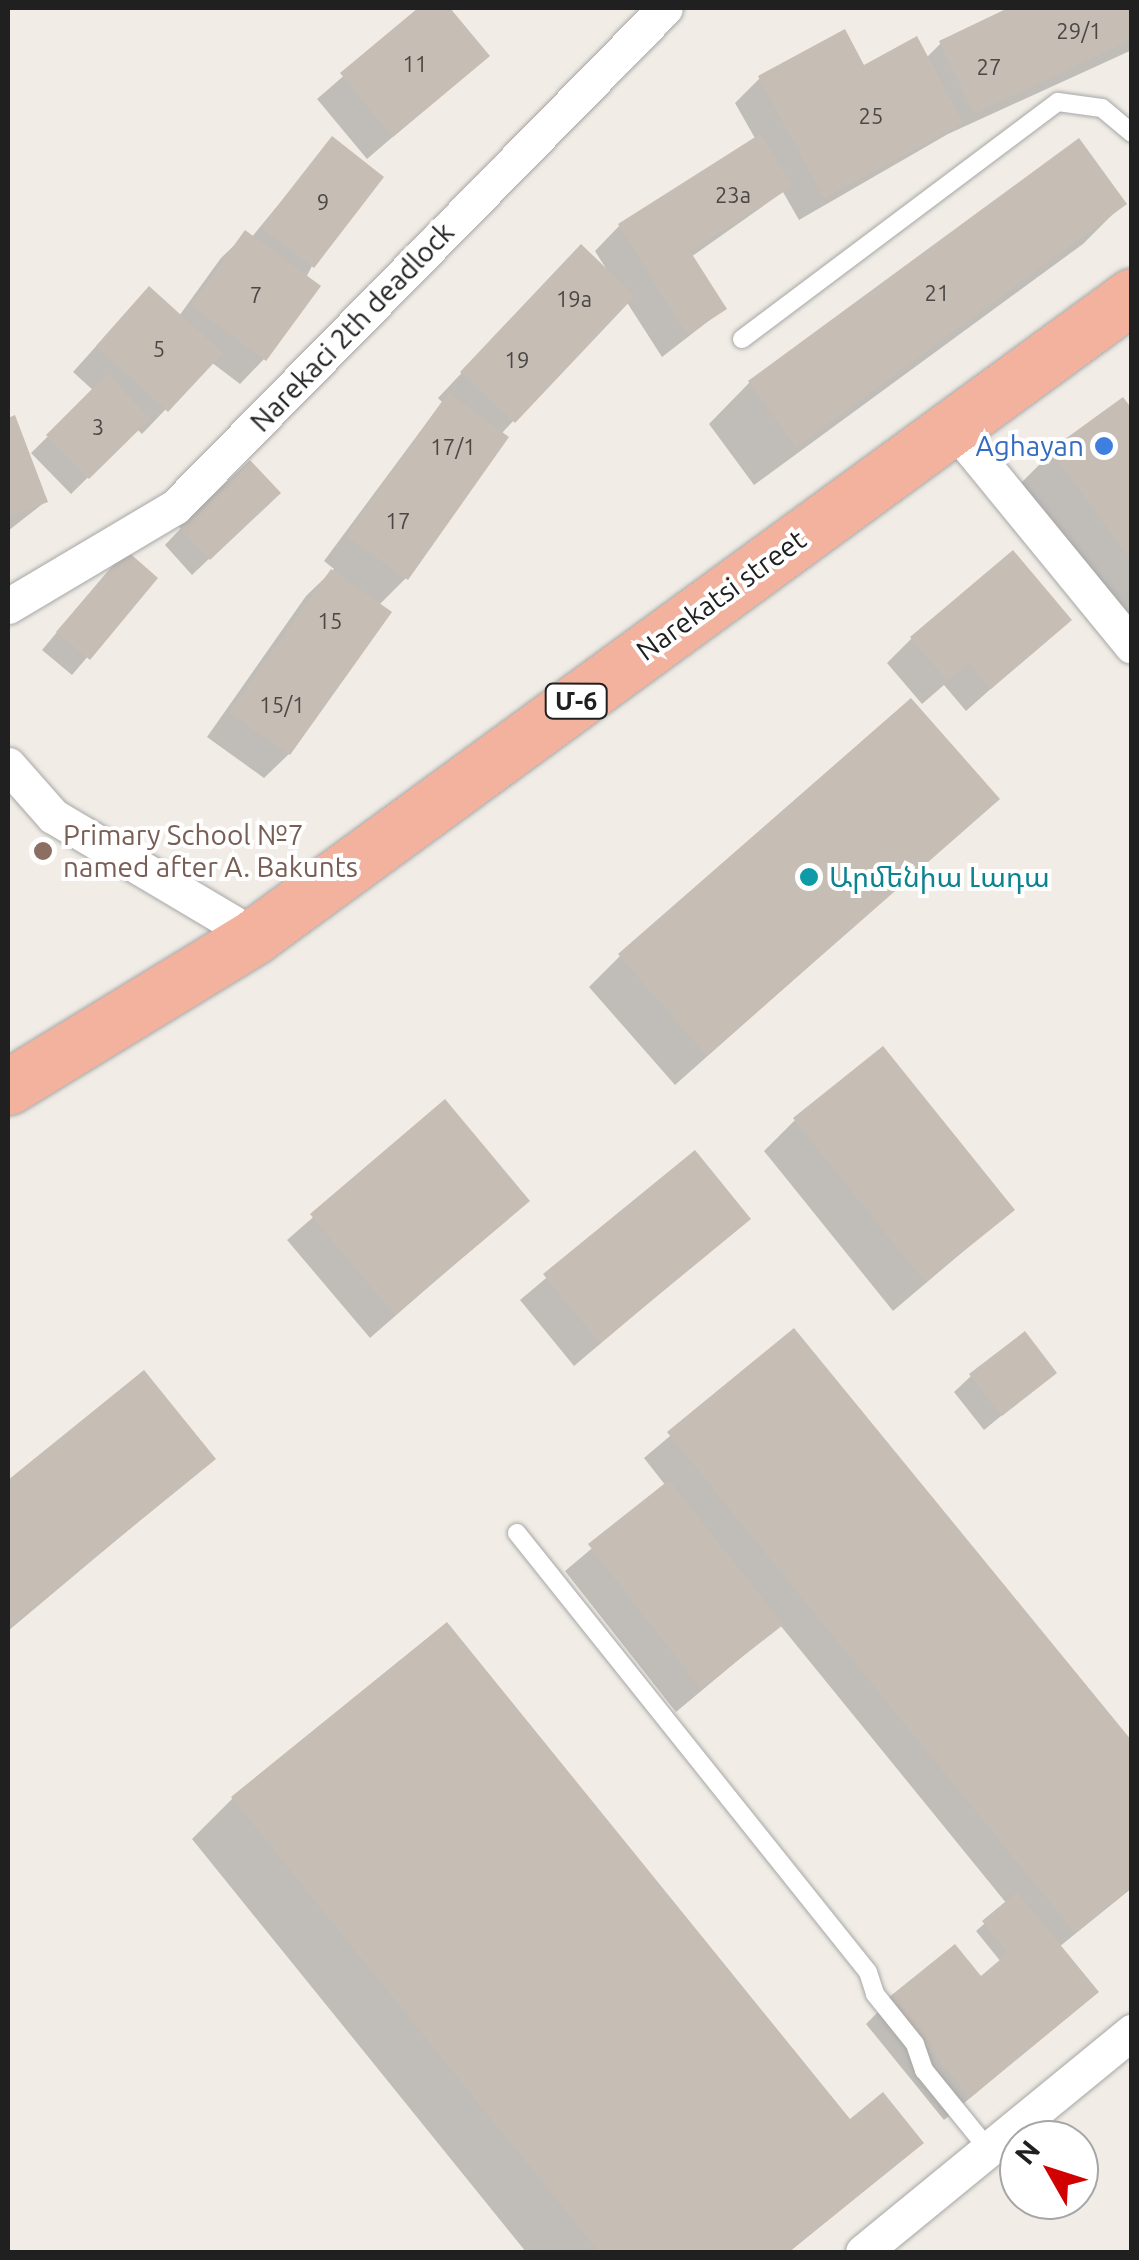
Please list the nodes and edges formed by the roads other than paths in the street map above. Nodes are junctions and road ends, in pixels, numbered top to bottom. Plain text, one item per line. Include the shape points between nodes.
1 (665, 8) edge
2 (1132, 133) edge
3 (1132, 296) edge
4 (742, 338) dead end
5 (952, 426) junction
6 (8, 606) edge
7 (1132, 646) edge
8 (8, 765) edge
9 (255, 936) junction
10 (8, 1087) edge
11 (517, 1533) dead end
12 (1132, 2032) edge
13 (989, 2150) junction
14 (863, 2252) edge

1 - 6 street, Narekaci 2th deadlock via 175,507
2 - 4 lane via 1102,108 1058,102
3 - 5 highway, Narekatsi street / Մ-6
5 - 7 street
5 - 9 highway, Narekatsi street / Մ-6
8 - 9 street via 54,816
9 - 10 highway, Narekatsi street / Մ-6
11 - 13 lane via 868,1972 875,1994 915,2044 924,2070
12 - 13 street
13 - 14 street

